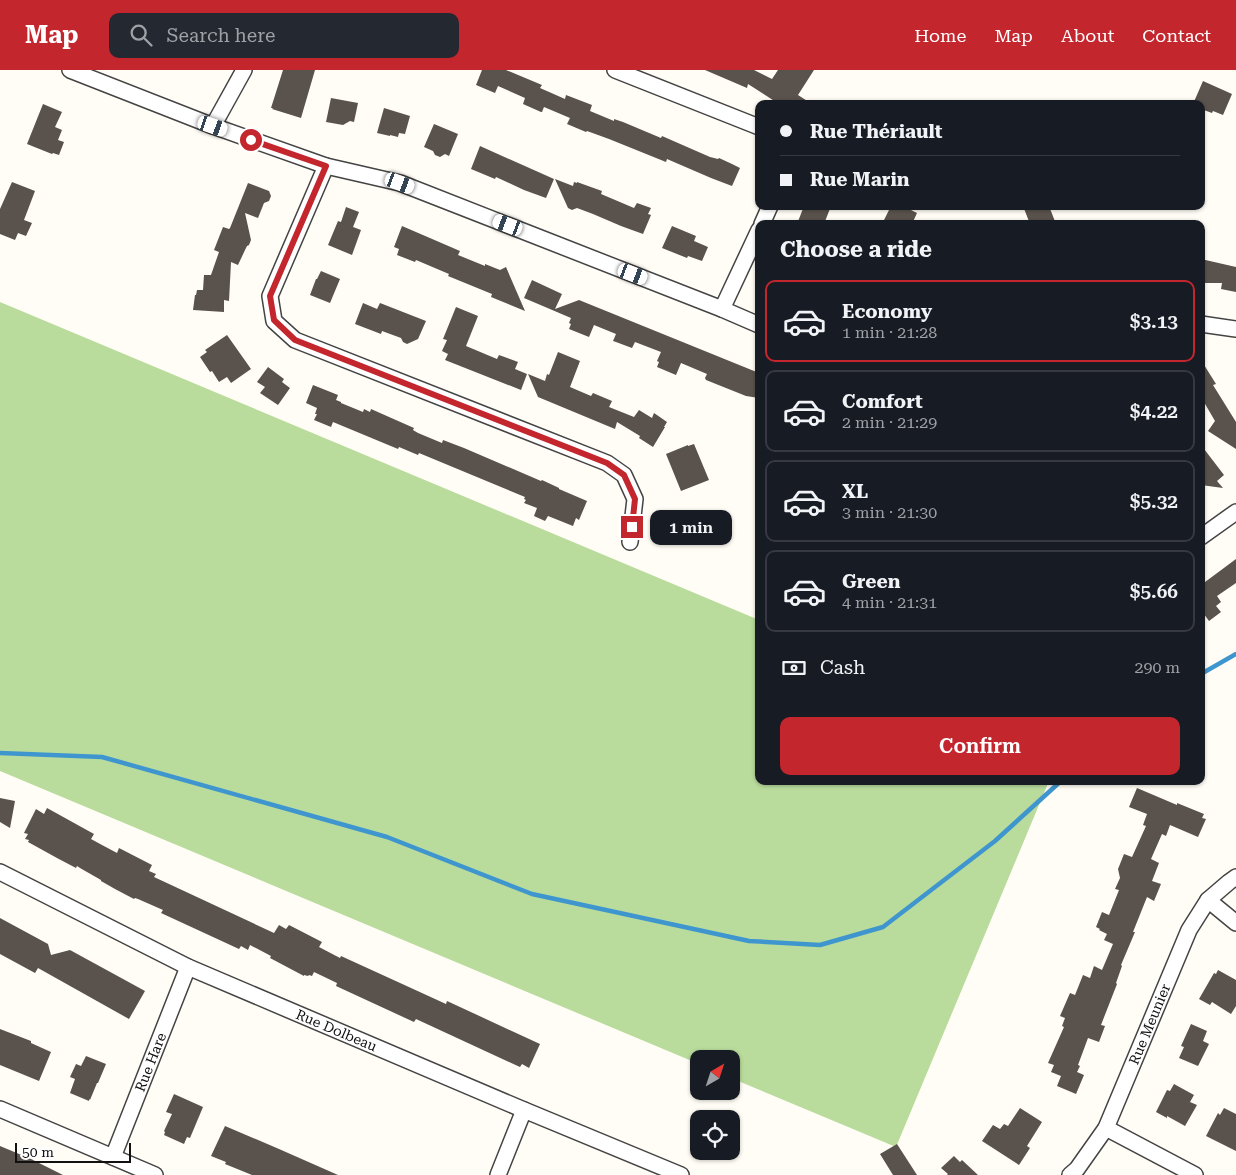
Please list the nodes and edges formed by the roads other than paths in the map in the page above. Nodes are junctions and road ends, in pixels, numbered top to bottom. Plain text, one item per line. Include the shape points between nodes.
1 (70, 70) edge
2 (244, 70) edge
3 (615, 70) edge
4 (755, 124) edge
5 (213, 126) junction
6 (326, 166) junction
7 (755, 239) edge
8 (722, 309) junction
9 (755, 323) edge
10 (1205, 325) edge
11 (1236, 329) edge
12 (1236, 512) edge
13 (1205, 534) edge
14 (630, 542) dead end
15 (0, 872) edge
16 (1236, 877) edge
17 (1208, 900) junction
18 (1236, 923) edge
19 (188, 967) junction
20 (0, 1109) edge
21 (524, 1110) junction
22 (1106, 1128) junction
23 (113, 1157) junction
24 (156, 1175) edge
25 (498, 1175) edge
26 (681, 1175) edge
27 (1070, 1175) edge
28 (1196, 1175) edge

1 - 5 street
2 - 5 street
3 - 4 street
5 - 6 street
6 - 8 street via 400,183
6 - 14 street via 270,296 274,320 295,340 607,463 624,475 635,499
7 - 8 street
8 - 9 street
10 - 11 street
12 - 13 street
15 - 19 street, Rue Dolbeau
16 - 17 street, Rue Meunier
17 - 18 street
17 - 22 street, Rue Meunier via 1189,930
19 - 21 street, Rue Dolbeau
19 - 23 street, Rue Hare
20 - 23 street
21 - 25 street
21 - 26 street, Rue Dolbeau
22 - 27 street, Rue Meunier via 1077,1170
22 - 28 street
23 - 24 street

